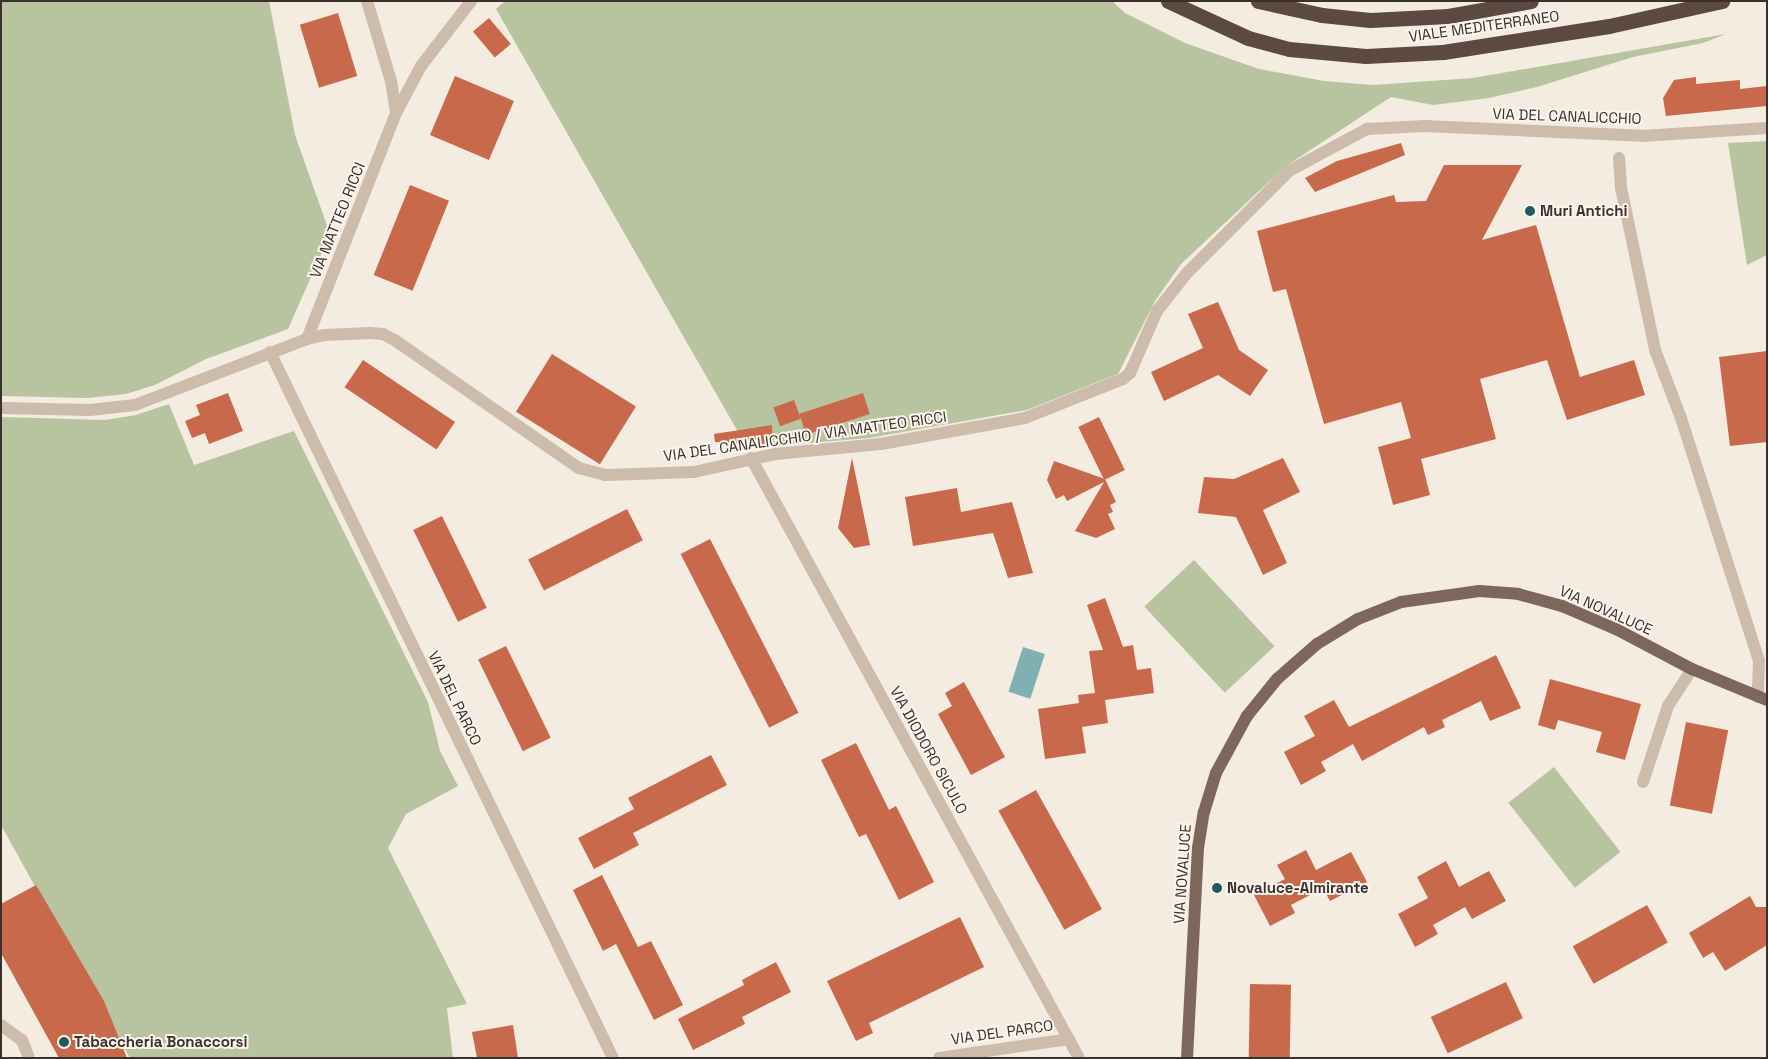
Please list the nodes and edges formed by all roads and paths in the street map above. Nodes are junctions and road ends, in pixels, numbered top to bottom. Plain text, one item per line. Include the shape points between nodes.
1 (367, 1) edge
2 (471, 1) edge
3 (1168, 1) edge
4 (1258, 1) edge
5 (1531, 1) edge
6 (1722, 1) edge
7 (396, 113) junction
8 (1767, 128) edge
9 (1367, 129) joint
10 (1619, 158) dead end
11 (307, 339) junction
12 (270, 352) junction
13 (1, 408) edge
14 (750, 458) junction
15 (1692, 669) junction
16 (1762, 698) edge
17 (1643, 782) dead end
18 (1, 1025) edge
19 (1069, 1038) junction
20 (29, 1058) edge
21 (613, 1058) edge
22 (939, 1058) edge
23 (1079, 1058) edge
24 (1187, 1058) edge

1 - 7 street via 391,81
2 - 7 street, VIA MATTEO RICCI via 421,66
3 - 6 highway, VIALE MEDITERRANEO via 1248,38 1289,49 1366,56 1453,50 1609,26
4 - 5 highway, VIALE MEDITERRANEO via 1322,15 1370,20 1448,16
7 - 11 street, VIA MATTEO RICCI
8 - 9 street, VIA DEL CANALICCHIO via 1642,136 1425,126
9 - 14 street, VIA DEL CANALICCHIO / VIA MATTEO RICCI via 1289,170 1187,273 1158,311 1130,373 1123,379 1025,418 881,444
10 - 16 street via 1621,188 1655,350 1681,418 1759,661
11 - 12 street, VIA DEL CANALICCHIO / VIA MATTEO RICCI
11 - 14 street, VIA DEL CANALICCHIO / VIA MATTEO RICCI via 325,335 384,334 579,468 605,475 694,472
12 - 13 street, VIA DEL CANALICCHIO / VIA MATTEO RICCI via 134,405 90,410
12 - 21 street, VIA DEL PARCO
14 - 19 street, VIA DIODORO SICULO
15 - 16 main road, VIA NOVALUCE
15 - 17 street via 1668,706
15 - 24 main road, VIA NOVALUCE via 1616,629 1562,606 1518,594 1478,591 1401,602 1358,619 1317,644 1277,679 1247,716 1216,773 1204,812 1198,848
18 - 20 street via 22,1040
19 - 22 street, VIA DEL PARCO
19 - 23 street, VIA DIODORO SICULO

